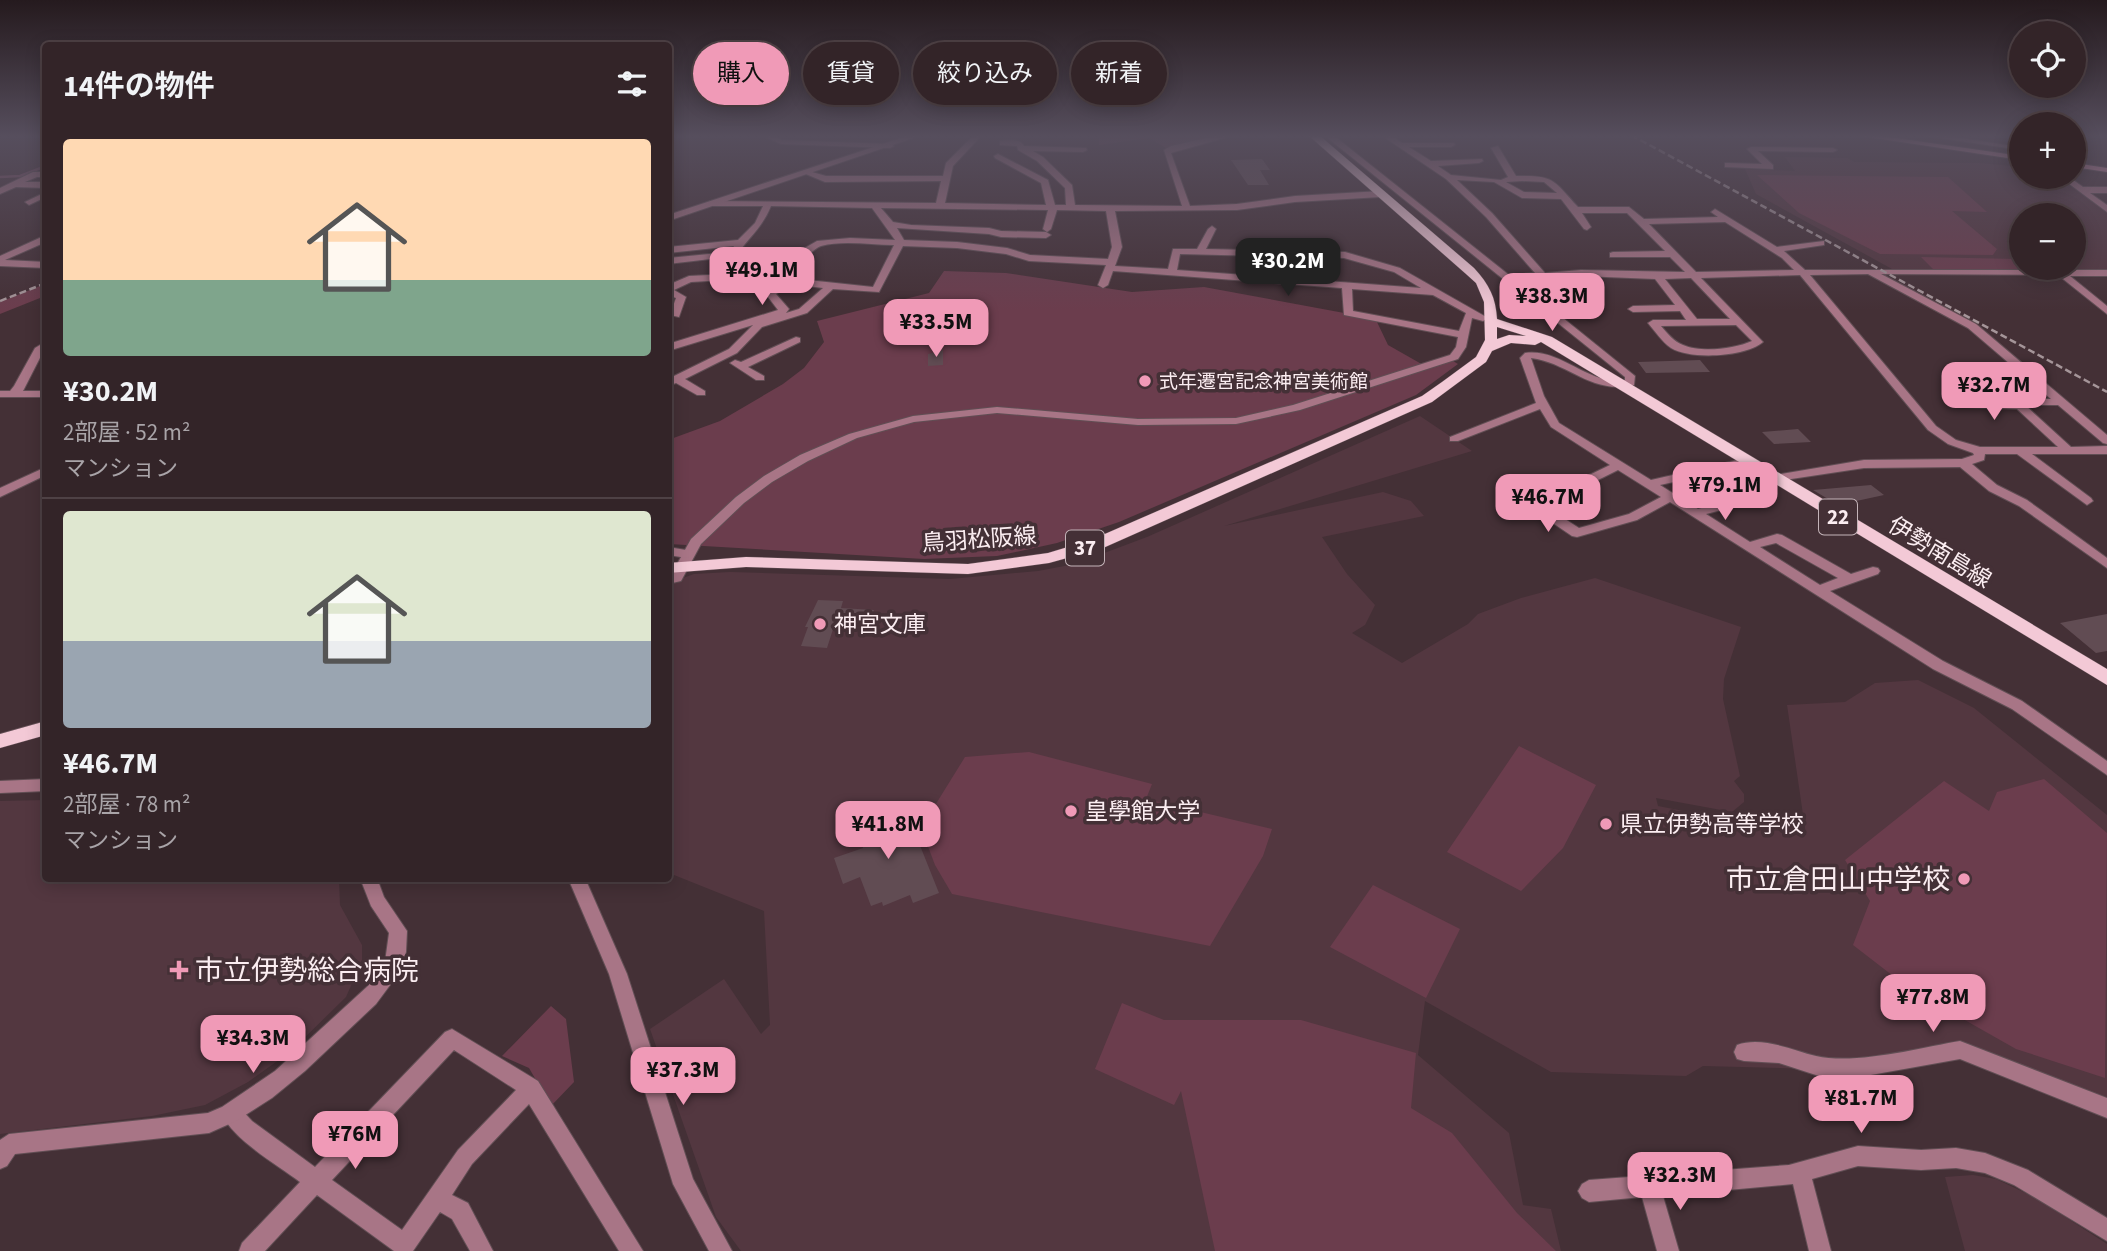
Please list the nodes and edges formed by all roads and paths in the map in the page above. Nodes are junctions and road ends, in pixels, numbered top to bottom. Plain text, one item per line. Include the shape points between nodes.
1 (742, 193) edge
2 (943, 193) edge
3 (1048, 193) edge
4 (1070, 193) edge
5 (1182, 193) edge
6 (1400, 193) edge
7 (1466, 193) edge
8 (1519, 193) edge
9 (1562, 193) edge
10 (2088, 193) edge
11 (1381, 194) joint
12 (42, 196) edge
13 (1563, 196) junction
14 (29, 202) dead end
15 (713, 203) junction
16 (768, 204) junction
17 (875, 205) junction
18 (940, 206) junction
19 (1052, 208) junction
20 (1071, 208) junction
21 (2107, 208) edge
22 (1110, 209) junction
23 (1187, 209) junction
24 (1576, 210) junction
25 (1715, 212) dead end
26 (672, 217) edge
27 (1724, 220) junction
28 (1642, 222) junction
29 (886, 224) junction
30 (1587, 227) dead end
31 (1212, 229) dead end
32 (42, 240) edge
33 (741, 242) junction
34 (900, 242) junction
35 (1821, 243) dead end
36 (672, 250) edge
37 (1775, 250) junction
38 (1200, 252) junction
39 (1673, 254) junction
40 (1614, 255) dead end
41 (799, 258) junction
42 (0, 261) edge
43 (672, 261) edge
44 (1457, 261) junction
45 (42, 265) edge
46 (1111, 265) junction
47 (741, 267) dead end
48 (1868, 271) junction
49 (1172, 272) junction
50 (2009, 272) edge
51 (1803, 273) junction
52 (2086, 273) edge
53 (2107, 273) edge
54 (856, 274) dead end
55 (1541, 274) junction
56 (1693, 275) junction
57 (1658, 276) junction
58 (789, 278) junction
59 (1505, 278) junction
60 (2069, 280) edge
61 (1102, 285) dead end
62 (831, 286) junction
63 (1348, 287) junction
64 (672, 288) edge
65 (845, 288) junction
66 (672, 292) edge
67 (1435, 292) junction
68 (1490, 302) junction
69 (1684, 308) junction
70 (1633, 309) dead end
71 (2107, 312) edge
72 (676, 315) dead end
73 (1482, 318) junction
74 (1738, 322) junction
75 (1694, 323) junction
76 (1464, 335) junction
77 (796, 340) dead end
78 (1542, 342) junction
79 (672, 347) edge
80 (40, 348) dead end
81 (1488, 348) junction
82 (1570, 355) junction
83 (723, 356) junction
84 (741, 366) junction
85 (1464, 373) junction
86 (760, 378) dead end
87 (673, 381) edge
88 (1620, 386) junction
89 (2003, 390) dead end
90 (701, 393) dead end
91 (0, 394) edge
92 (13, 394) junction
93 (42, 394) edge
94 (2060, 402) junction
95 (1543, 404) junction
96 (2017, 404) junction
97 (1968, 405) dead end
98 (1454, 439) dead end
99 (2107, 441) edge
100 (2068, 450) junction
101 (2107, 450) edge
102 (1979, 451) junction
103 (2021, 451) junction
104 (1747, 462) junction
105 (1963, 463) junction
106 (1619, 465) junction
107 (42, 472) edge
108 (1774, 479) junction
109 (1650, 484) junction
110 (0, 493) edge
111 (1670, 497) junction
112 (1745, 500) dead end
113 (2087, 501) dead end
114 (1696, 513) junction
115 (1750, 546) junction
116 (679, 562) edge
117 (2107, 564) edge
118 (1873, 571) dead end
119 (672, 579) edge
120 (1850, 579) junction
121 (1821, 589) junction
122 (2107, 678) edge
123 (42, 729) edge
124 (0, 741) edge
125 (2107, 769) edge
126 (42, 785) edge
127 (0, 787) edge
128 (369, 882) edge
129 (578, 882) edge
130 (1744, 1052) dead end
131 (531, 1088) junction
132 (2107, 1108) edge
133 (232, 1114) junction
134 (0, 1159) edge
135 (1798, 1172) junction
136 (316, 1181) junction
137 (1650, 1186) junction
138 (1589, 1191) dead end
139 (437, 1198) junction
140 (2107, 1230) edge
141 (250, 1251) edge
142 (482, 1251) edge
143 (632, 1251) edge
144 (721, 1251) edge
145 (1668, 1251) edge
146 (1821, 1251) edge

1 - 15 street
2 - 18 street
3 - 19 street
4 - 20 street
5 - 23 street
6 - 59 street
7 - 55 street
8 - 13 street
9 - 13 street
10 - 21 street
11 - 23 street
11 - 44 main road
12 - 14 street
13 - 24 street
15 - 16 street
15 - 26 street
16 - 17 street
16 - 33 street via 759,223
17 - 18 street
17 - 29 street
18 - 19 street
19 - 20 street
19 - 29 street via 1046,232 1001,234
20 - 22 street
22 - 23 street
22 - 46 street via 1117,247
24 - 28 street via 1629,210
24 - 30 street
25 - 27 street
27 - 28 street
27 - 37 street
28 - 39 street
29 - 34 street
31 - 38 street
32 - 42 street
33 - 36 street
33 - 43 street via 733,254
34 - 41 street via 817,244
34 - 46 street via 957,244 1029,258
34 - 65 street via 876,290
35 - 37 street
37 - 51 street
38 - 49 street via 1176,251
38 - 67 street via 1345,255 1397,270
39 - 40 street
39 - 56 street
41 - 47 street
41 - 58 street
42 - 45 street
44 - 68 main road via 1481,282
44 - 73 main road via 1478,292
46 - 49 street
46 - 61 street
48 - 50 street
48 - 51 street
48 - 94 street via 1972,326
49 - 63 street
51 - 56 street
51 - 102 street via 1931,428 1944,439
52 - 53 street
54 - 65 street
55 - 57 street
55 - 59 street
56 - 57 street
56 - 74 street
57 - 69 street
58 - 62 street
58 - 64 street via 689,279
58 - 79 street via 770,293 782,312
59 - 88 street via 1630,376 1630,383
60 - 71 street
62 - 65 street
62 - 83 street via 803,311 752,329 741,346
63 - 67 street
63 - 76 street via 1348,313
66 - 72 street via 681,298
67 - 73 street
68 - 73 main road
68 - 82 main road
69 - 70 street
69 - 75 street
73 - 76 street via 1466,318
73 - 78 main road, 伊勢南島線 / 22
73 - 81 main road
73 - 82 main road, 伊勢南島線 / 22 via 1534,333
73 - 85 main road via 1476,351
74 - 75 street
74 - 75 street via 1758,342 1750,349 1676,347 1653,323
76 - 116 street via 1454,357 1252,419 1138,422 997,410 939,414 853,436 804,458 740,500
77 - 84 street
78 - 81 main road via 1509,339
78 - 82 main road, 伊勢南島線 / 22
80 - 92 street
81 - 85 main road, 鳥羽松阪線 / 37
82 - 88 main road, 伊勢南島線 / 22
83 - 84 street
83 - 87 street
84 - 86 street
85 - 116 main road, 鳥羽松阪線 / 37 via 1427,399 1139,528 1049,558 945,569
87 - 90 street
88 - 95 street via 1608,387 1546,357 1529,355 1525,358
88 - 104 main road, 伊勢南島線 / 22
89 - 96 street
91 - 92 street
92 - 93 street
94 - 96 street
94 - 99 street
95 - 98 street
95 - 106 street via 1555,425
96 - 97 street
96 - 100 street
100 - 101 street
100 - 103 street
102 - 103 street
102 - 105 street via 1976,460
103 - 113 street
104 - 108 main road, 伊勢南島線 / 22
104 - 109 street
105 - 108 street via 1864,464
105 - 117 street
106 - 109 street
106 - 111 street via 1556,496 1545,512 1577,533 1633,517
107 - 110 street
108 - 122 main road, 伊勢南島線 / 22
109 - 111 street
111 - 114 street
112 - 114 street
114 - 115 street
115 - 120 street via 1777,538
115 - 121 street
116 - 119 street
118 - 120 street
120 - 121 street
121 - 125 street via 1938,665 2017,705
123 - 124 main road
126 - 127 street
128 - 133 street via 398,931 392,970 295,1068
129 - 144 street via 618,974 684,1184
130 - 132 street via 1854,1068 1959,1050
131 - 136 street via 452,1038
131 - 139 street via 465,1157
131 - 143 street
133 - 134 street via 209,1123 9,1144
133 - 136 street
135 - 137 street
135 - 140 street via 1858,1156 1971,1160 2021,1177
135 - 146 street
136 - 139 street via 404,1245
136 - 141 street
137 - 138 street
137 - 145 street
139 - 142 street via 460,1211

